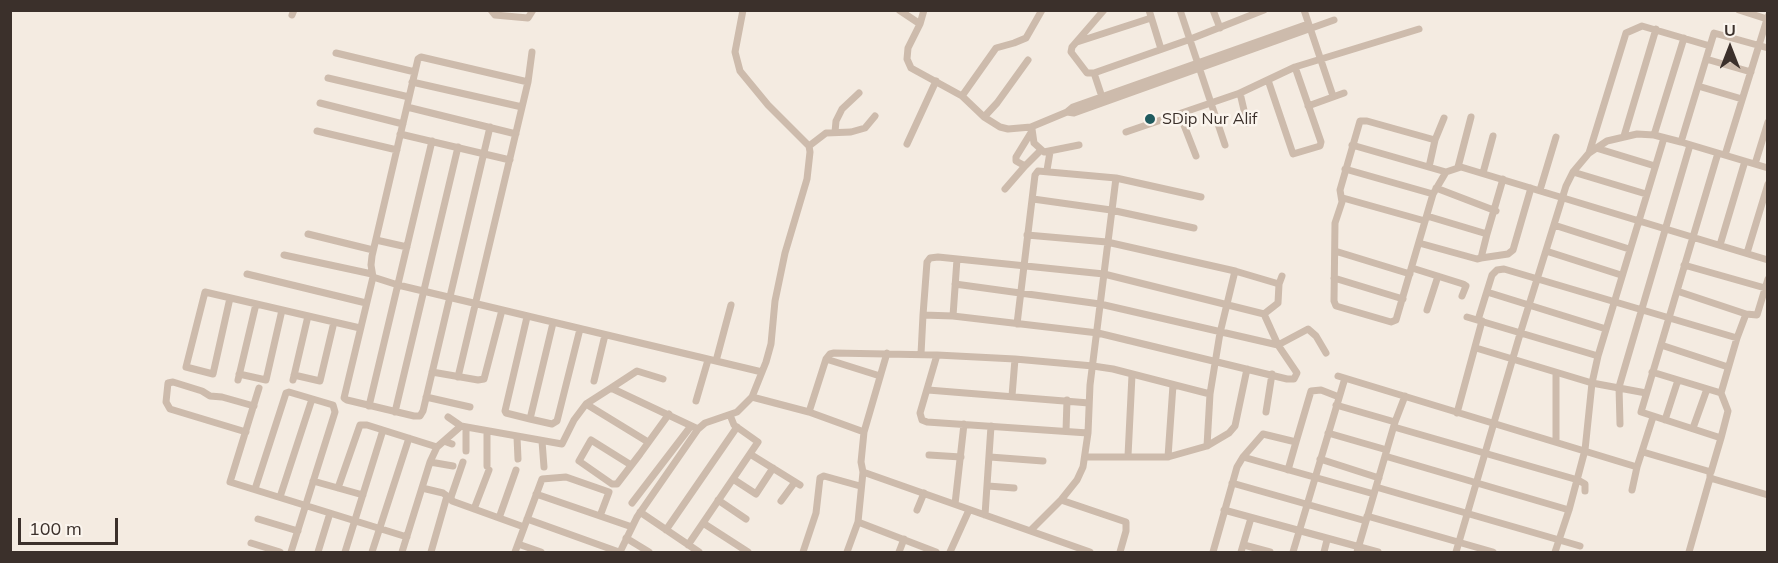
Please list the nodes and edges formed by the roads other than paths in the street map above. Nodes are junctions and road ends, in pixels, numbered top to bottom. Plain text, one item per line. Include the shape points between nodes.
1 (491, 10) edge
2 (533, 10) edge
3 (743, 10) edge
4 (899, 10) edge
5 (924, 10) edge
6 (1042, 10) edge
7 (1104, 10) edge
8 (1180, 10) edge
9 (1213, 10) edge
10 (1264, 10) edge
11 (1304, 10) edge
12 (1739, 10) edge
13 (1150, 14) edge
14 (1767, 17) edge
15 (1334, 20) dead end
16 (920, 24) junction
17 (1309, 27) junction
18 (1220, 28) junction
19 (1419, 30) dead end
20 (1656, 30) junction
21 (1684, 38) junction
22 (1188, 40) junction
23 (1075, 42) junction
24 (1759, 45) junction
25 (1710, 46) junction
26 (1767, 48) edge
27 (1161, 49) junction
28 (532, 52) dead end
29 (336, 53) dead end
30 (1706, 59) junction
31 (1028, 60) dead end
32 (1319, 60) junction
33 (1198, 65) junction
34 (1295, 67) junction
35 (415, 72) junction
36 (1750, 72) junction
37 (1094, 73) junction
38 (328, 78) dead end
39 (1269, 80) junction
40 (936, 81) junction
41 (412, 82) junction
42 (528, 82) junction
43 (1698, 86) junction
44 (859, 93) dead end
45 (1240, 93) junction
46 (1344, 93) dead end
47 (962, 96) junction
48 (1333, 96) junction
49 (409, 97) junction
50 (1742, 99) junction
51 (1103, 100) junction
52 (320, 104) dead end
53 (1211, 104) junction
54 (1308, 106) junction
55 (406, 107) junction
56 (522, 107) junction
57 (1180, 115) junction
58 (875, 116) dead end
59 (984, 117) junction
60 (1471, 117) dead end
61 (1444, 118) dead end
62 (1767, 122) edge
63 (1247, 123) dead end
64 (403, 124) junction
65 (490, 127) junction
66 (1031, 129) junction
67 (317, 131) dead end
68 (836, 132) junction
69 (1126, 132) dead end
70 (400, 134) junction
71 (516, 134) junction
72 (1654, 135) junction
73 (1493, 136) dead end
74 (1624, 136) junction
75 (1556, 137) dead end
76 (1664, 138) junction
77 (1435, 140) junction
78 (432, 141) junction
79 (1681, 142) junction
80 (907, 144) dead end
81 (1225, 144) dead end
82 (1079, 145) dead end
83 (1352, 145) junction
84 (1690, 145) junction
85 (809, 146) junction
86 (458, 147) junction
87 (397, 150) junction
88 (1041, 150) junction
89 (1593, 150) junction
90 (1050, 152) junction
91 (484, 153) junction
92 (1721, 154) junction
93 (1196, 156) dead end
94 (510, 160) junction
95 (1745, 161) junction
96 (1755, 164) junction
97 (1025, 166) junction
98 (1655, 166) junction
99 (1429, 167) junction
100 (1458, 167) junction
101 (1767, 168) edge
102 (1345, 169) junction
103 (1047, 170) junction
104 (1446, 172) junction
105 (1573, 172) junction
106 (1483, 173) junction
107 (1116, 178) junction
108 (1503, 179) junction
109 (1767, 184) edge
110 (1531, 188) junction
111 (1005, 189) dead end
112 (1540, 190) junction
113 (1435, 191) junction
114 (1646, 194) junction
115 (1201, 197) dead end
116 (1562, 197) junction
117 (1343, 198) junction
118 (1033, 199) junction
119 (1111, 210) junction
120 (1496, 211) junction
121 (1426, 219) junction
122 (1637, 221) junction
123 (1554, 225) junction
124 (1194, 228) dead end
125 (1666, 228) junction
126 (308, 234) dead end
127 (1027, 234) junction
128 (1487, 234) junction
129 (1692, 236) junction
130 (376, 240) junction
131 (1107, 242) junction
132 (1419, 243) junction
133 (1719, 245) junction
134 (407, 247) junction
135 (1629, 249) junction
136 (373, 250) junction
137 (1335, 251) junction
138 (1546, 251) junction
139 (1747, 253) junction
140 (284, 255) dead end
141 (1481, 258) junction
142 (957, 259) junction
143 (1767, 260) edge
144 (1684, 265) junction
145 (1023, 266) junction
146 (1235, 271) junction
147 (1411, 271) junction
148 (247, 274) dead end
149 (1104, 274) junction
150 (1622, 275) junction
151 (372, 276) junction
152 (1282, 276) dead end
153 (1438, 276) junction
154 (1334, 278) junction
155 (1767, 279) edge
156 (1537, 280) junction
157 (955, 284) junction
158 (398, 285) junction
159 (1279, 285) junction
160 (1765, 288) junction
161 (424, 291) junction
162 (1677, 291) junction
163 (1020, 292) junction
164 (1487, 292) junction
165 (1462, 297) dead end
166 (230, 298) junction
167 (450, 298) junction
168 (1403, 299) junction
169 (366, 303) junction
170 (1613, 303) junction
171 (256, 304) junction
172 (475, 304) junction
173 (1100, 304) junction
174 (1227, 304) junction
175 (1529, 304) junction
176 (731, 305) dead end
177 (282, 310) junction
178 (502, 310) junction
179 (1427, 310) dead end
180 (1640, 310) junction
181 (1264, 314) junction
182 (1746, 314) junction
183 (923, 315) junction
184 (308, 316) junction
185 (953, 316) junction
186 (527, 317) junction
187 (1467, 317) dead end
188 (1669, 318) junction
189 (1480, 321) junction
190 (334, 322) junction
191 (553, 323) junction
192 (1017, 324) junction
193 (360, 328) junction
194 (579, 329) junction
195 (1606, 329) junction
196 (1098, 333) junction
197 (1220, 333) junction
198 (1520, 334) junction
199 (605, 335) junction
200 (1737, 338) junction
201 (1278, 345) junction
202 (1661, 345) junction
203 (1476, 348) junction
204 (887, 353) junction
205 (1326, 353) dead end
206 (921, 354) junction
207 (937, 355) junction
208 (1598, 356) junction
209 (826, 359) junction
210 (1015, 359) junction
211 (1512, 360) junction
212 (712, 361) junction
213 (1216, 362) junction
214 (1093, 366) junction
215 (1728, 367) junction
216 (1247, 369) junction
217 (432, 372) junction
218 (762, 372) junction
219 (1652, 372) junction
220 (1272, 374) junction
221 (1556, 374) junction
222 (1132, 375) junction
223 (880, 376) junction
224 (458, 378) junction
225 (663, 379) dead end
226 (594, 381) dead end
227 (1678, 381) junction
228 (1592, 383) junction
229 (1173, 385) junction
230 (1619, 387) junction
231 (259, 388) dead end
232 (611, 388) junction
233 (1707, 389) junction
234 (928, 390) junction
235 (1210, 393) junction
236 (1646, 393) junction
237 (1721, 393) junction
238 (1012, 396) junction
239 (1405, 396) junction
240 (426, 397) junction
241 (752, 397) junction
242 (1339, 397) junction
243 (312, 399) junction
244 (1067, 400) junction
245 (696, 401) dead end
246 (1089, 402) junction
247 (586, 404) junction
248 (1336, 405) junction
249 (254, 406) junction
250 (369, 406) junction
251 (470, 407) dead end
252 (395, 412) junction
253 (809, 412) junction
254 (1266, 412) dead end
255 (1457, 413) junction
256 (669, 414) junction
257 (730, 415) junction
258 (448, 417) dead end
259 (1653, 417) junction
260 (530, 419) junction
261 (1665, 420) junction
262 (1493, 423) junction
263 (964, 424) junction
264 (1620, 424) dead end
265 (1394, 425) junction
266 (992, 426) junction
267 (463, 427) junction
268 (695, 427) junction
269 (737, 427) junction
270 (1693, 428) junction
271 (383, 430) junction
272 (487, 431) junction
273 (1066, 431) junction
274 (246, 432) junction
275 (864, 432) junction
276 (1088, 433) junction
277 (1328, 433) junction
278 (516, 437) junction
279 (409, 438) junction
280 (1721, 438) junction
281 (444, 441) junction
282 (542, 441) junction
283 (1556, 441) junction
284 (648, 442) junction
285 (1296, 442) junction
286 (452, 444) dead end
287 (1207, 446) junction
288 (437, 447) junction
289 (1585, 450) junction
290 (466, 451) dead end
291 (1643, 452) junction
292 (1386, 453) junction
293 (1485, 453) junction
294 (750, 454) junction
295 (929, 455) dead end
296 (1128, 456) junction
297 (961, 457) junction
298 (990, 457) junction
299 (1168, 457) junction
300 (1243, 457) junction
301 (1085, 458) junction
302 (518, 459) dead end
303 (1320, 459) junction
304 (430, 462) junction
305 (463, 462) dead end
306 (1043, 462) dead end
307 (631, 465) junction
308 (453, 466) dead end
309 (1638, 467) junction
310 (544, 468) dead end
311 (773, 468) junction
312 (516, 470) dead end
313 (1288, 470) junction
314 (863, 472) junction
315 (1710, 475) junction
316 (1316, 478) junction
317 (1378, 478) junction
318 (733, 479) junction
319 (1578, 480) junction
320 (314, 481) junction
321 (1232, 483) junction
322 (1477, 484) junction
323 (860, 486) junction
324 (988, 486) junction
325 (338, 488) junction
326 (422, 488) junction
327 (1014, 488) dead end
328 (255, 489) junction
329 (1632, 490) dead end
330 (1375, 491) junction
331 (1585, 491) dead end
332 (924, 493) junction
333 (536, 494) junction
334 (363, 495) junction
335 (1767, 495) edge
336 (280, 497) junction
337 (718, 500) junction
338 (1061, 500) junction
339 (781, 501) dead end
340 (632, 503) dead end
341 (955, 504) junction
342 (1307, 504) junction
343 (306, 505) junction
344 (474, 509) junction
345 (917, 510) dead end
346 (969, 510) junction
347 (1224, 510) junction
348 (1569, 510) junction
349 (640, 512) junction
350 (330, 513) junction
351 (1468, 513) junction
352 (985, 514) junction
353 (600, 516) junction
354 (499, 518) junction
355 (1251, 518) junction
356 (258, 519) dead end
357 (746, 519) dead end
358 (1366, 519) junction
359 (355, 521) junction
360 (858, 522) junction
361 (526, 523) junction
362 (703, 523) junction
363 (632, 527) junction
364 (380, 529) junction
365 (666, 530) junction
366 (1031, 530) junction
367 (298, 531) junction
368 (1299, 531) junction
369 (407, 537) junction
370 (626, 538) junction
371 (1559, 539) junction
372 (904, 540) junction
373 (1327, 540) junction
374 (251, 543) dead end
375 (1459, 543) junction
376 (518, 544) junction
377 (688, 545) junction
378 (1580, 546) dead end
379 (1242, 549) edge
380 (264, 550) edge
381 (1358, 550) edge
382 (280, 552) edge
383 (291, 552) edge
384 (318, 552) edge
385 (345, 552) edge
386 (372, 552) edge
387 (402, 552) edge
388 (431, 552) edge
389 (515, 552) edge
390 (541, 552) edge
391 (619, 552) edge
392 (649, 552) edge
393 (699, 552) edge
394 (748, 552) edge
395 (803, 552) edge
396 (847, 552) edge
397 (899, 552) edge
398 (936, 552) edge
399 (950, 552) edge
400 (1090, 552) edge
401 (1120, 552) edge
402 (1213, 552) edge
403 (1270, 552) edge
404 (1293, 552) edge
405 (1324, 552) edge
406 (1378, 552) edge
407 (1456, 552) edge
408 (1492, 552) edge
409 (1555, 552) edge
410 (1689, 552) edge

1 - 2 street via 495,15 528,18
3 - 85 street via 735,51 740,71
4 - 16 street
5 - 16 street
6 - 47 street via 1026,38 996,48
7 - 23 street
8 - 22 street
9 - 18 street
10 - 18 street
11 - 17 street
12 - 14 street
13 - 23 street
13 - 27 street
14 - 24 street
15 - 17 street
16 - 40 street via 908,48 908,64
17 - 32 street
17 - 33 street
18 - 22 street
19 - 32 street
20 - 21 street
20 - 74 street
20 - 89 street via 1642,26 1626,33
21 - 25 street
21 - 72 street
22 - 27 street
22 - 33 street
23 - 37 street via 1071,52 1084,71
24 - 25 street via 1715,32
24 - 26 street
24 - 36 street
25 - 30 street
27 - 37 street
28 - 42 street
29 - 35 street
30 - 36 street
30 - 43 street
31 - 59 street
32 - 34 street
32 - 48 street
33 - 51 street
33 - 53 street
34 - 39 street
34 - 54 street
35 - 41 street
35 - 42 street via 418,58 422,57
36 - 50 street
37 - 51 street
38 - 49 street
39 - 45 street
39 - 54 street via 1293,155 1321,144
40 - 47 street
40 - 80 street
41 - 49 street
41 - 56 street
42 - 56 street
43 - 50 street
43 - 79 street
44 - 68 street via 839,114
45 - 53 street
45 - 63 street
46 - 48 street
47 - 59 street
48 - 54 street
49 - 55 street
50 - 92 street
51 - 66 street via 1073,107
52 - 64 street
53 - 57 street
53 - 81 street
55 - 64 street
55 - 65 street
56 - 71 street
57 - 69 street
57 - 93 street
58 - 68 street via 864,129
59 - 66 street via 1000,127
60 - 100 street
61 - 77 street
62 - 96 street
64 - 70 street
65 - 71 street
65 - 91 street
66 - 88 street via 1034,143
66 - 97 street via 1016,157
67 - 87 street
68 - 85 street via 821,135
70 - 78 street
70 - 87 street
71 - 94 street
72 - 74 street
72 - 76 street
73 - 106 street
74 - 89 street
75 - 112 street
76 - 79 street
76 - 98 street
77 - 83 street via 1360,121
77 - 99 street
78 - 86 street
78 - 134 street
79 - 84 street
82 - 90 street
83 - 99 street
83 - 102 street
84 - 92 street
84 - 125 street
85 - 218 street via 809,170 785,254 771,344
86 - 91 street
86 - 161 street
87 - 130 street
88 - 90 street
88 - 97 street
89 - 98 street
89 - 105 street
90 - 103 street
91 - 94 street
91 - 167 street
92 - 95 street
92 - 129 street
94 - 172 street
95 - 96 street
95 - 133 street
96 - 101 street
97 - 111 street
98 - 114 street
99 - 104 street
100 - 104 street
100 - 106 street
102 - 113 street
102 - 117 street via 1340,190
103 - 107 street
103 - 118 street via 1035,175
104 - 113 street
105 - 114 street
105 - 116 street
106 - 108 street
107 - 115 street
107 - 119 street
108 - 110 street
108 - 120 street
109 - 139 street
110 - 112 street
110 - 141 street via 1513,250
112 - 116 street
113 - 120 street
113 - 121 street
114 - 122 street
116 - 122 street
116 - 123 street
117 - 121 street
117 - 137 street via 1335,223
118 - 119 street
118 - 127 street
119 - 124 street
119 - 131 street
120 - 128 street
121 - 128 street
121 - 132 street
122 - 125 street
122 - 135 street
123 - 135 street
123 - 138 street
125 - 129 street
125 - 180 street
126 - 136 street
127 - 131 street
127 - 145 street
128 - 141 street
129 - 133 street
129 - 144 street
130 - 134 street
130 - 136 street
131 - 146 street
131 - 149 street
132 - 141 street
132 - 147 street
133 - 139 street
134 - 158 street
135 - 150 street
136 - 151 street
137 - 147 street
137 - 154 street
138 - 150 street
138 - 156 street
139 - 143 street
140 - 151 street
142 - 145 street
142 - 157 street
142 - 183 street via 938,257 927,262
144 - 160 street
144 - 162 street
145 - 149 street
145 - 163 street
146 - 159 street
146 - 174 street
147 - 153 street
147 - 168 street
148 - 169 street
149 - 173 street
149 - 174 street
150 - 170 street
151 - 158 street
151 - 169 street
152 - 159 street
153 - 165 street via 1466,286
153 - 179 street
154 - 168 street
154 - 168 street via 1336,306 1391,322 1396,320
155 - 160 street
156 - 164 street via 1500,269 1492,275
156 - 170 street
156 - 175 street
157 - 163 street
157 - 185 street
158 - 161 street
158 - 250 street
159 - 181 street via 1278,303
160 - 182 street via 1757,315
161 - 167 street
161 - 252 street
162 - 182 street
162 - 188 street
163 - 173 street
163 - 192 street
164 - 175 street
164 - 189 street
166 - 166 street via 204,293 186,367 213,374
166 - 171 street
167 - 172 street
167 - 217 street
169 - 193 street
170 - 180 street
170 - 195 street
171 - 177 street
171 - 177 street via 239,377 266,381
172 - 178 street
172 - 224 street
173 - 196 street
173 - 197 street
174 - 181 street
174 - 197 street
175 - 195 street
175 - 198 street
176 - 212 street
177 - 184 street
178 - 186 street
178 - 224 street via 484,379
180 - 188 street
180 - 230 street
181 - 201 street
182 - 200 street
183 - 185 street
183 - 206 street
184 - 190 street
184 - 190 street via 293,378 320,381
185 - 192 street
186 - 191 street
186 - 260 street via 505,411
187 - 189 street
188 - 200 street
188 - 202 street
189 - 198 street
189 - 203 street
190 - 193 street
191 - 194 street
191 - 260 street
192 - 196 street
193 - 250 street via 344,398
194 - 199 street
194 - 260 street via 557,421 552,424
195 - 208 street
196 - 213 street
196 - 214 street
197 - 201 street
197 - 213 street
198 - 208 street
198 - 211 street
199 - 212 street
199 - 226 street
200 - 215 street
201 - 205 street via 1308,329
201 - 220 street via 1297,373 1293,379
202 - 215 street
202 - 219 street
203 - 211 street
203 - 255 street
204 - 206 street
204 - 209 street via 834,353
204 - 223 street
206 - 207 street
207 - 210 street
207 - 234 street
208 - 228 street
209 - 223 street
209 - 253 street
210 - 214 street
210 - 238 street
211 - 221 street
211 - 262 street
212 - 218 street
212 - 245 street
213 - 216 street
213 - 235 street
214 - 222 street
214 - 246 street
215 - 237 street
216 - 220 street
216 - 287 street via 1235,426
217 - 224 street
217 - 240 street
218 - 241 street
219 - 227 street
219 - 236 street
220 - 254 street
221 - 228 street
221 - 283 street
222 - 229 street
222 - 296 street
223 - 275 street
225 - 232 street via 637,371
227 - 233 street
227 - 261 street
228 - 230 street
228 - 289 street
229 - 235 street
229 - 299 street
230 - 236 street
230 - 264 street
231 - 249 street
232 - 247 street
232 - 256 street
233 - 237 street
233 - 270 street
234 - 238 street
234 - 263 street via 920,413 922,420
235 - 287 street
236 - 259 street via 1641,412
237 - 280 street via 1728,411
238 - 244 street
239 - 242 street via 1341,377
239 - 255 street
239 - 265 street
240 - 251 street
240 - 252 street via 420,416
241 - 253 street
241 - 257 street
242 - 248 street
242 - 285 street via 1321,390 1311,391
243 - 320 street via 335,407
243 - 328 street via 286,393
243 - 336 street
244 - 246 street
244 - 273 street
246 - 276 street
247 - 282 street via 562,444
247 - 284 street
248 - 265 street
248 - 277 street
249 - 274 street
249 - 274 street via 168,383 166,402 170,409
250 - 252 street
253 - 275 street
255 - 262 street
256 - 268 street
256 - 284 street
257 - 268 street
257 - 269 street
258 - 267 street
259 - 261 street
259 - 291 street
261 - 270 street
262 - 283 street
262 - 293 street
263 - 266 street
263 - 297 street
265 - 292 street
265 - 293 street
266 - 273 street
266 - 298 street
267 - 272 street
267 - 281 street
267 - 290 street
268 - 340 street
268 - 349 street
269 - 294 street via 758,442
269 - 365 street
270 - 280 street
271 - 279 street
271 - 325 street via 363,424 358,427
271 - 334 street
272 - 278 street
272 - 344 street via 488,468
273 - 276 street
274 - 328 street via 230,480
275 - 314 street
276 - 301 street
277 - 292 street
277 - 303 street
278 - 282 street
278 - 302 street
279 - 288 street
279 - 364 street
280 - 315 street
281 - 286 street
281 - 288 street
282 - 310 street
283 - 289 street
284 - 307 street
285 - 300 street via 1263,434
285 - 313 street
287 - 299 street
288 - 304 street
289 - 309 street
289 - 319 street
291 - 309 street
291 - 315 street
292 - 317 street
292 - 322 street
293 - 319 street
293 - 322 street
294 - 311 street
294 - 318 street
295 - 297 street
296 - 299 street
296 - 301 street
297 - 341 street
298 - 306 street
298 - 324 street
300 - 313 street
300 - 321 street
301 - 338 street via 1077,480
303 - 316 street
303 - 317 street
304 - 308 street
304 - 326 street
305 - 344 street via 451,497 452,501
307 - 307 street via 616,484 579,461 591,440
309 - 329 street
311 - 318 street via 756,494
311 - 339 street via 797,484
312 - 354 street
313 - 316 street
314 - 323 street
314 - 332 street
315 - 335 street
315 - 410 street
316 - 330 street
316 - 342 street
317 - 330 street
318 - 337 street
319 - 331 street via 1585,484
319 - 348 street
320 - 325 street
320 - 343 street
321 - 342 street
321 - 347 street
322 - 348 street
322 - 351 street
323 - 360 street
323 - 395 street via 820,477 816,513
324 - 327 street
324 - 352 street
325 - 334 street
326 - 369 street
326 - 388 street via 447,496
328 - 336 street
330 - 351 street
330 - 358 street
332 - 341 street
332 - 345 street
333 - 353 street
333 - 353 street via 542,479 567,477 609,492
333 - 361 street
334 - 359 street
336 - 343 street
337 - 357 street
337 - 362 street
338 - 366 street
338 - 401 street via 1126,522
341 - 346 street
342 - 358 street
342 - 368 street
343 - 350 street
343 - 367 street
344 - 354 street
346 - 352 street
346 - 399 street
347 - 355 street
347 - 402 street
348 - 371 street
349 - 363 street
349 - 365 street
350 - 359 street
350 - 384 street
351 - 371 street
351 - 375 street
352 - 366 street
353 - 363 street
354 - 361 street
355 - 368 street
355 - 379 street
356 - 367 street
358 - 375 street
358 - 381 street
359 - 364 street
359 - 385 street
360 - 372 street
360 - 396 street
361 - 376 street
361 - 391 street
362 - 377 street
362 - 394 street
363 - 370 street
364 - 369 street
364 - 386 street
365 - 377 street
366 - 400 street
367 - 383 street
368 - 373 street
368 - 404 street
369 - 387 street
370 - 391 street
370 - 392 street
371 - 378 street
371 - 409 street
372 - 397 street
372 - 398 street
373 - 381 street
373 - 405 street
374 - 380 street
375 - 407 street
375 - 408 street
376 - 389 street
376 - 390 street
377 - 393 street
379 - 403 street
380 - 382 street
381 - 406 street

